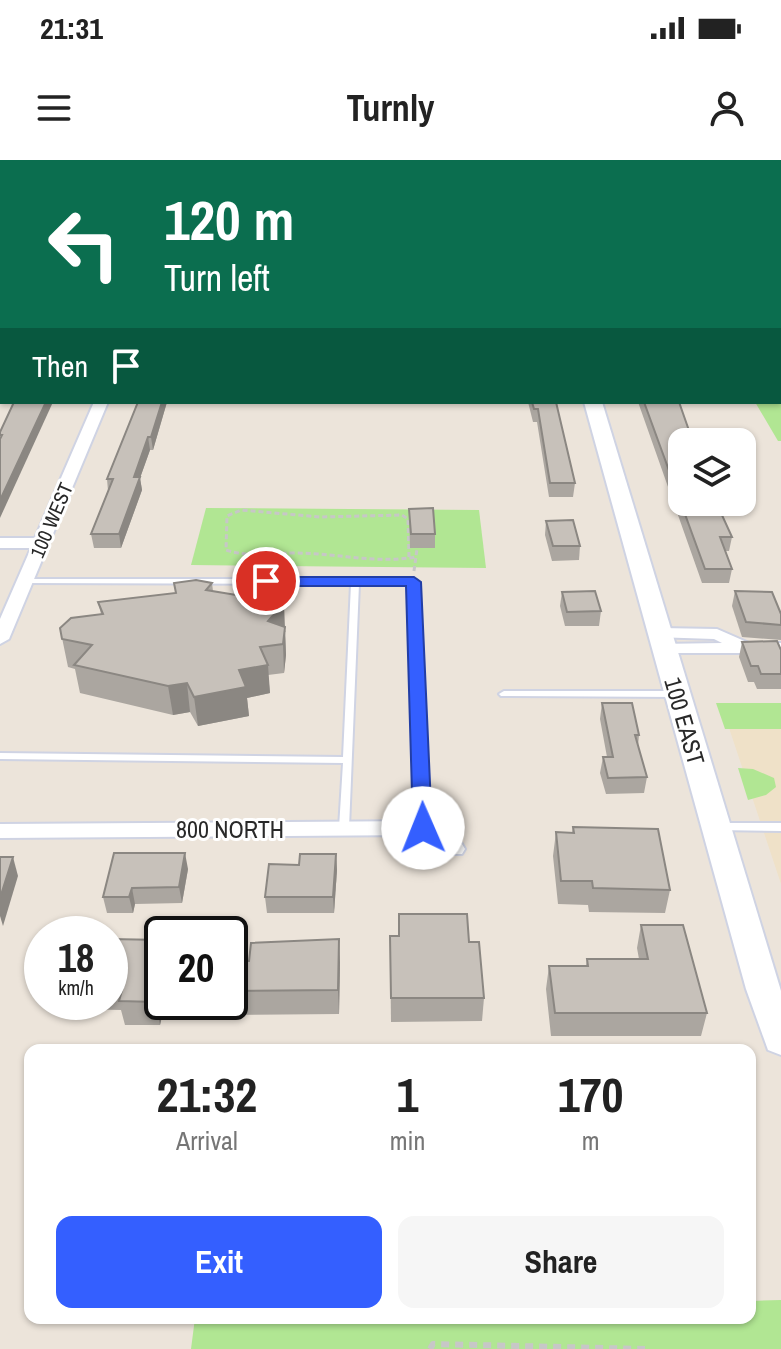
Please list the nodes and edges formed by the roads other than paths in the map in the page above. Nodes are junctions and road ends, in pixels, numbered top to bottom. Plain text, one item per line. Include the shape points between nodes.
1 (100, 404) edge
2 (594, 404) edge
3 (0, 543) edge
4 (41, 543) junction
5 (25, 581) junction
6 (355, 581) junction
7 (0, 639) edge
8 (662, 640) junction
9 (781, 648) edge
10 (504, 694) dead end
11 (678, 694) junction
12 (0, 756) edge
13 (348, 760) junction
14 (716, 827) junction
15 (781, 827) edge
16 (344, 828) junction
17 (423, 828) junction
18 (0, 831) edge
19 (454, 849) dead end
20 (781, 1040) edge

1 - 4 street, 100 WEST
2 - 8 main road, 100 EAST
3 - 4 street
4 - 5 street, 100 WEST
5 - 6 lane
5 - 7 street, 100 WEST
6 - 13 lane
6 - 17 lane via 414,582
8 - 9 street
8 - 11 main road, 100 EAST
10 - 11 lane
11 - 14 main road, 100 EAST
12 - 13 lane
13 - 16 lane
14 - 15 lane
14 - 20 main road, 100 EAST
16 - 17 street, 800 NORTH
16 - 18 street, 800 NORTH
17 - 19 street

